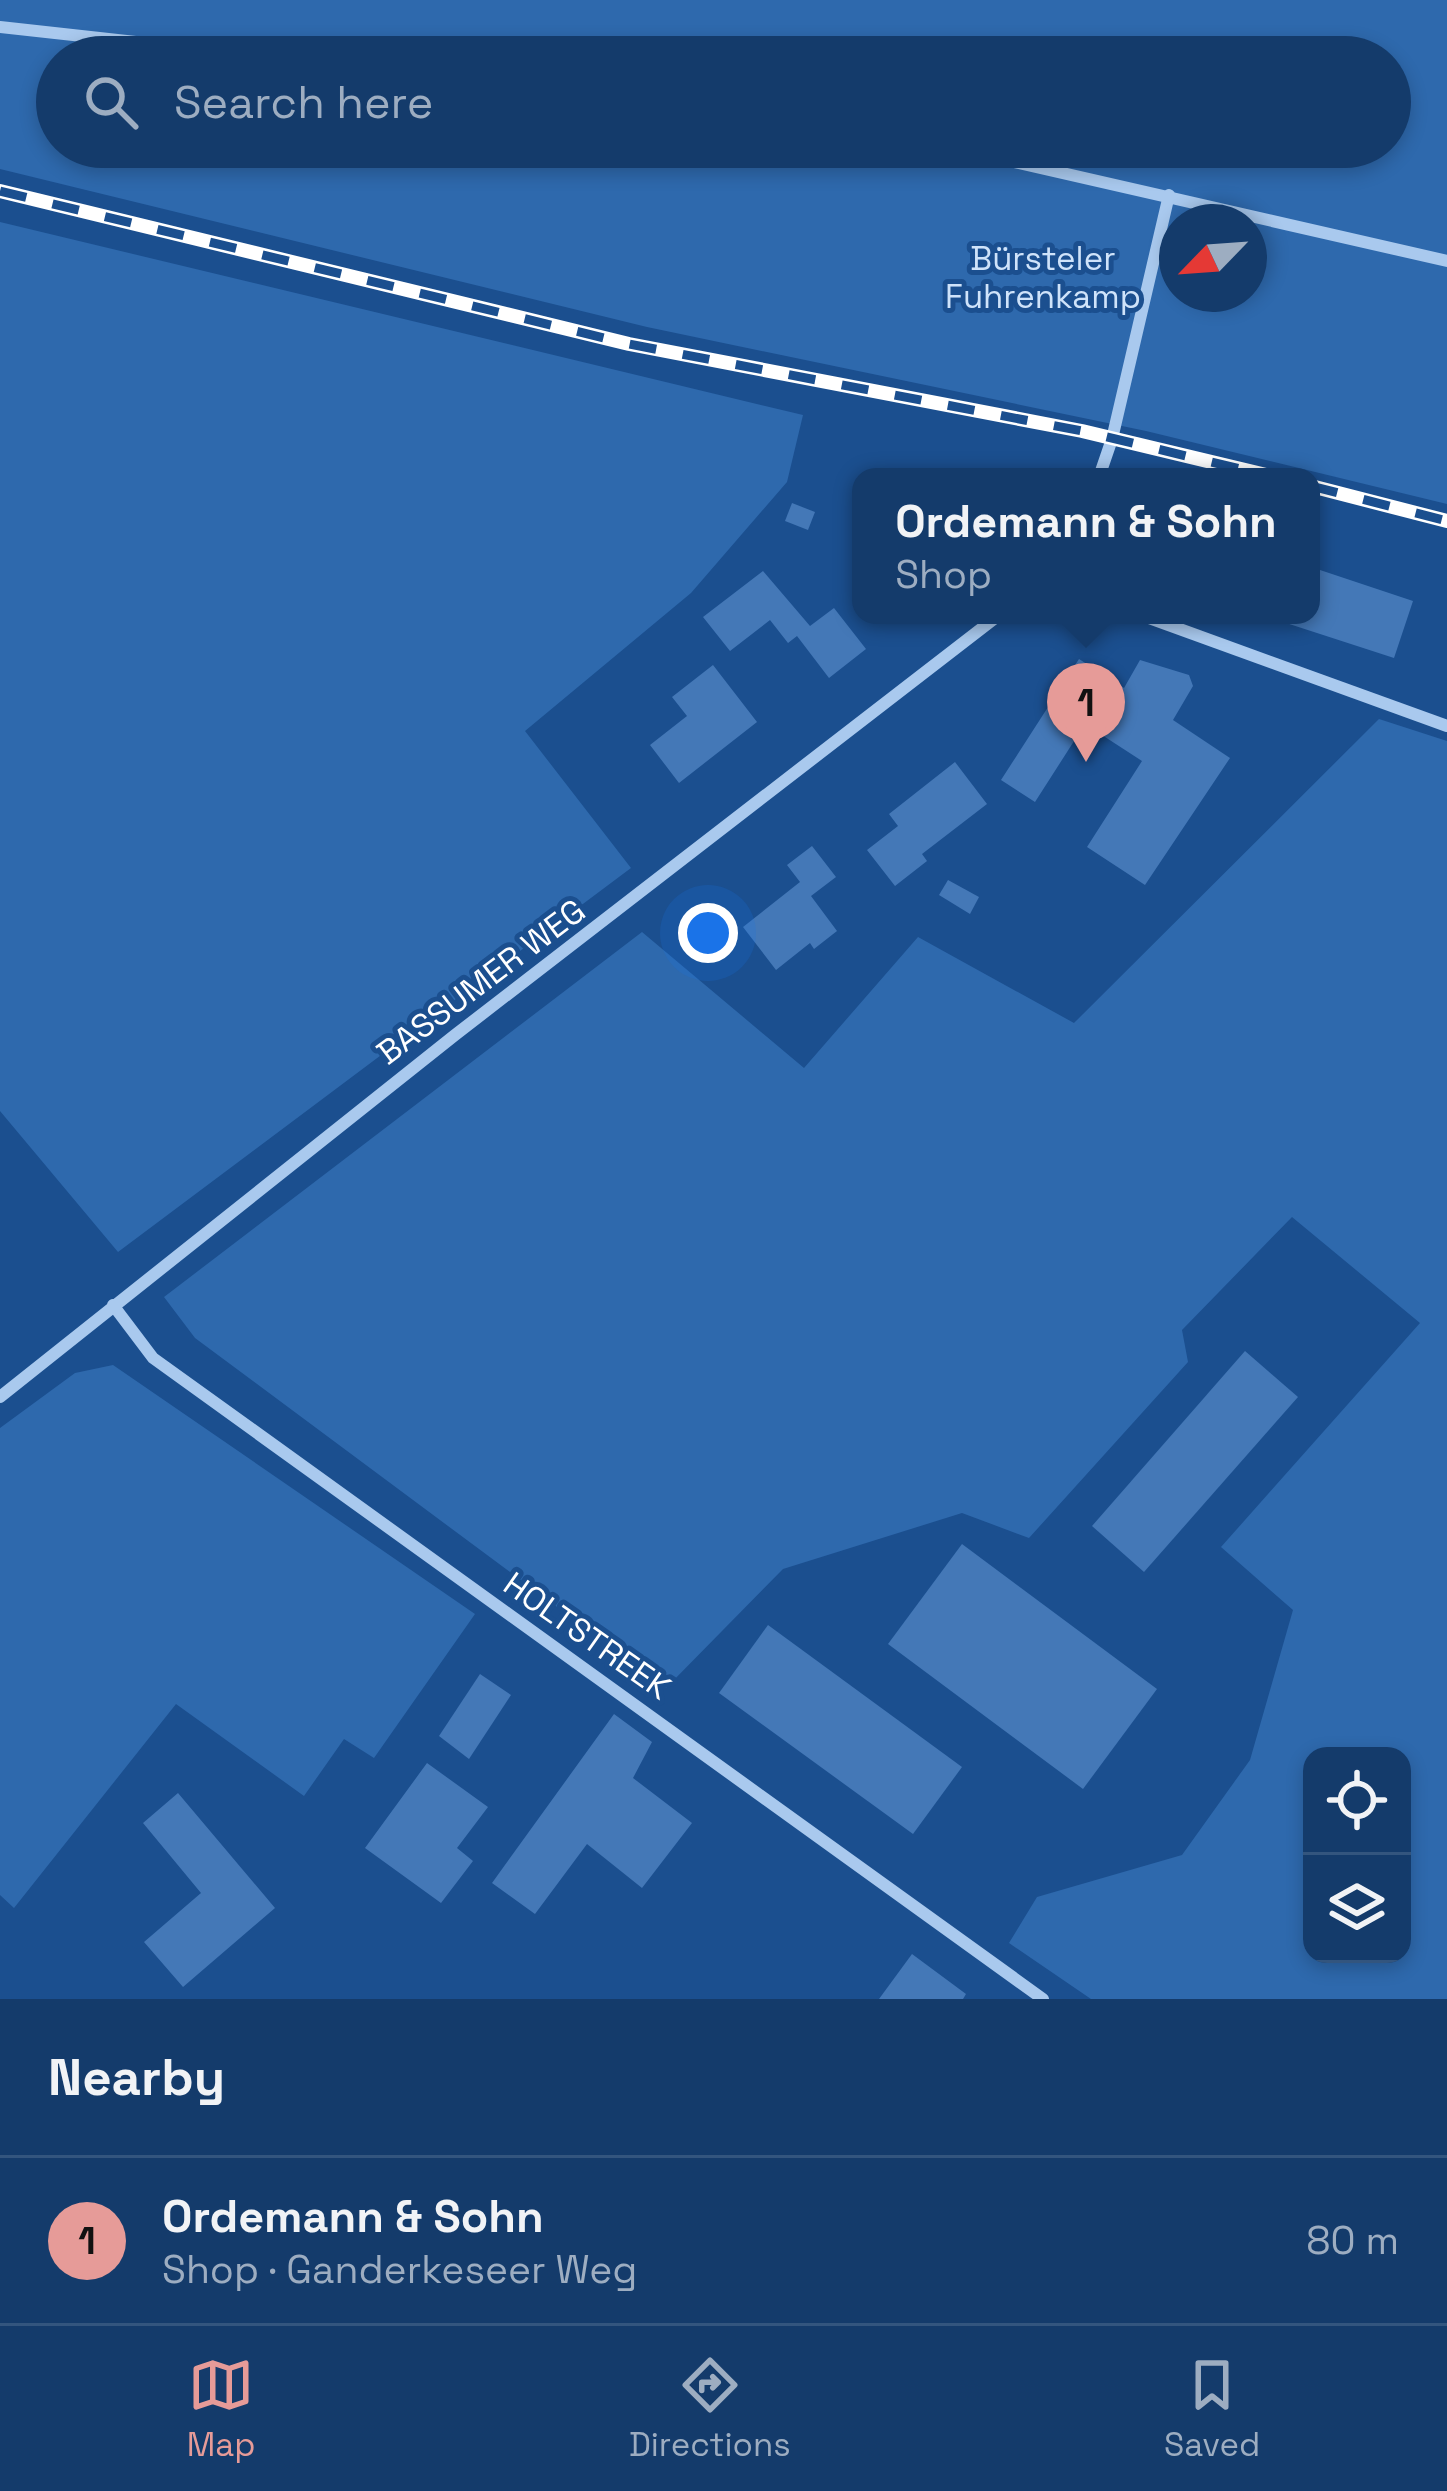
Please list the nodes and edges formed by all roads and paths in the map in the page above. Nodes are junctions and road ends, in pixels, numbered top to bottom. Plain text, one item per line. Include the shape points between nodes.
1 (0, 26) edge
2 (88, 36) edge
3 (1045, 168) edge
4 (1169, 195) junction
5 (1447, 261) edge
6 (1102, 468) edge
7 (987, 624) edge
8 (1167, 624) edge
9 (1447, 726) edge
10 (112, 1305) junction
11 (0, 1397) edge
12 (1043, 1999) edge

1 - 2 street
3 - 4 street
4 - 5 street
4 - 6 street
7 - 10 street, BASSUMER WEG
8 - 9 street
10 - 11 street, BASSUMER WEG
10 - 12 street, HOLTSTREEK via 153,1358

